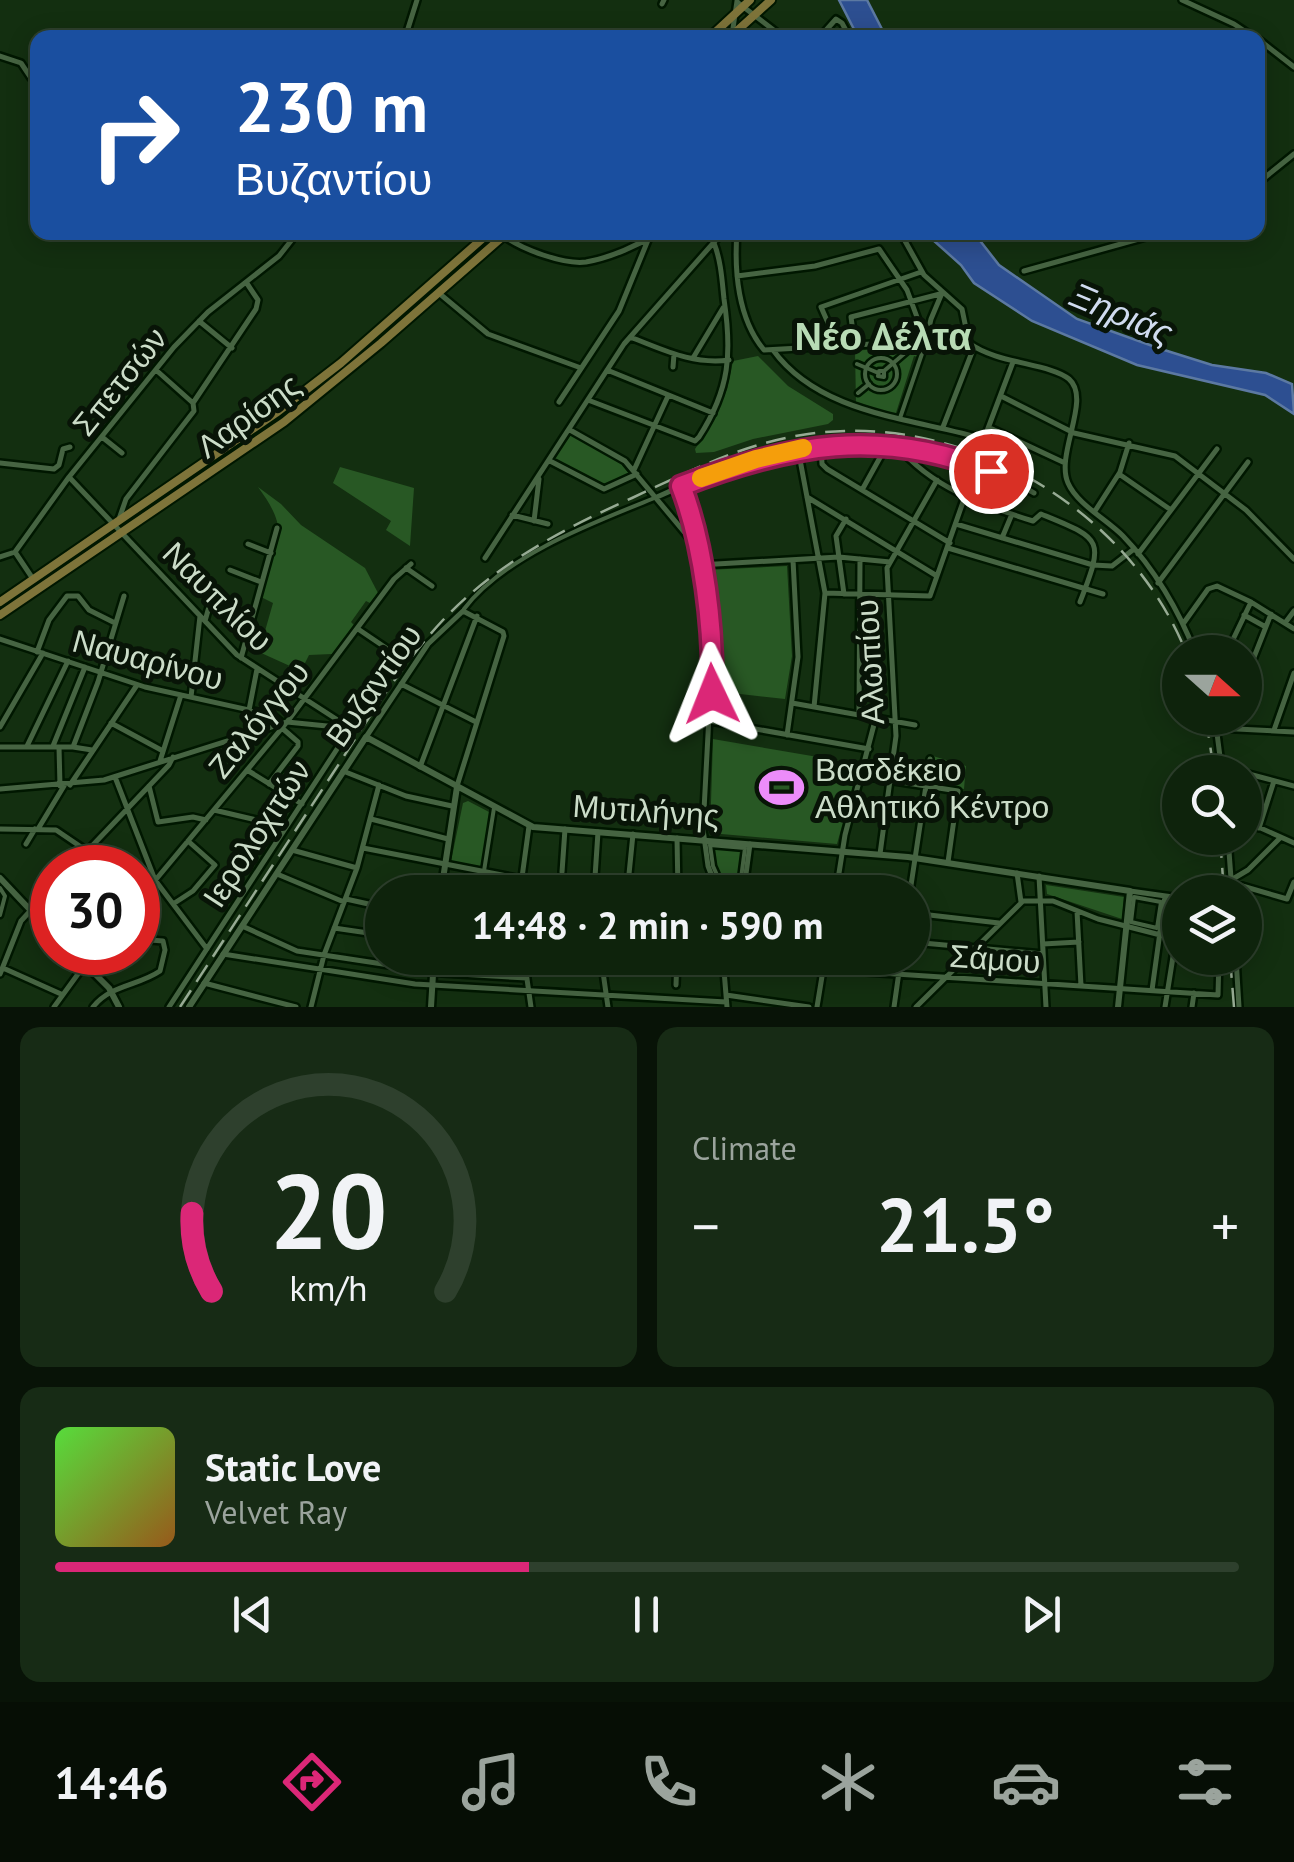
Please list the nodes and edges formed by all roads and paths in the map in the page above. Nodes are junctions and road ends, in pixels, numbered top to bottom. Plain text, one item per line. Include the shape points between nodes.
1 (417, 0) edge
2 (771, 0) edge
3 (1182, 0) edge
4 (740, 5) edge
5 (754, 15) junction
6 (408, 30) edge
7 (717, 30) edge
8 (732, 30) edge
9 (738, 30) edge
10 (774, 30) edge
11 (825, 30) edge
12 (845, 30) edge
13 (1243, 30) edge
14 (1265, 45) edge
15 (0, 56) edge
16 (1294, 66) edge
17 (30, 76) edge
18 (1294, 154) edge
19 (1265, 177) edge
20 (292, 240) edge
21 (481, 240) edge
22 (499, 240) edge
23 (512, 240) edge
24 (648, 240) joint
25 (716, 240) edge
26 (736, 240) edge
27 (904, 240) edge
28 (1135, 240) edge
29 (714, 243) junction
30 (1024, 271) dead end
31 (921, 272) junction
32 (737, 276) junction
33 (902, 280) junction
34 (246, 282) junction
35 (439, 292) junction
36 (942, 293) junction
37 (912, 302) junction
38 (725, 305) junction
39 (199, 321) junction
40 (630, 337) junction
41 (924, 339) junction
42 (876, 345) junction
43 (855, 347) junction
44 (974, 347) junction
45 (232, 348) junction
46 (839, 348) junction
47 (768, 349) junction
48 (674, 354) junction
49 (692, 359) junction
50 (878, 359) junction
51 (728, 360) junction
52 (1013, 362) junction
53 (857, 364) dead end
54 (893, 364) junction
55 (673, 367) dead end
56 (581, 368) junction
57 (866, 368) junction
58 (156, 370) junction
59 (607, 370) junction
60 (881, 374) junction
61 (869, 384) junction
62 (883, 390) junction
63 (858, 393) dead end
64 (668, 396) junction
65 (1001, 396) junction
66 (588, 400) junction
67 (194, 402) junction
68 (559, 402) dead end
69 (713, 413) junction
70 (900, 418) junction
71 (656, 426) junction
72 (942, 427) junction
73 (990, 428) junction
74 (570, 430) junction
75 (1070, 431) junction
76 (102, 437) junction
77 (1128, 443) junction
78 (821, 445) junction
79 (887, 445) junction
80 (898, 446) junction
81 (70, 447) dead end
82 (798, 449) junction
83 (1217, 449) dead end
84 (122, 453) dead end
85 (549, 461) junction
86 (1248, 462) dead end
87 (0, 463) edge
88 (1065, 463) junction
89 (976, 465) junction
90 (635, 472) junction
91 (540, 473) junction
92 (1199, 473) junction
93 (1119, 474) junction
94 (70, 477) junction
95 (937, 480) junction
96 (681, 486) junction
97 (862, 490) junction
98 (1034, 493) dead end
99 (1226, 493) junction
100 (964, 495) junction
101 (656, 497) junction
102 (808, 497) junction
103 (1172, 510) junction
104 (1095, 512) junction
105 (1012, 514) junction
106 (512, 516) junction
107 (846, 519) junction
108 (534, 520) junction
109 (116, 521) junction
110 (914, 521) junction
111 (548, 524) dead end
112 (956, 524) junction
113 (276, 528) dead end
114 (122, 532) junction
115 (1002, 538) junction
116 (248, 544) dead end
117 (949, 545) junction
118 (697, 548) junction
119 (896, 551) junction
120 (15, 552) junction
121 (1136, 552) junction
122 (271, 553) junction
123 (0, 556) edge
124 (485, 558) dead end
125 (820, 558) junction
126 (838, 558) junction
127 (860, 559) junction
128 (1294, 559) edge
129 (792, 560) junction
130 (890, 562) junction
131 (700, 565) junction
132 (1093, 566) junction
133 (230, 570) dead end
134 (938, 577) junction
135 (33, 579) junction
136 (261, 582) junction
137 (1158, 583) junction
138 (432, 586) dead end
139 (214, 589) dead end
140 (1085, 589) junction
141 (825, 593) junction
142 (844, 594) junction
143 (1103, 594) dead end
144 (860, 595) junction
145 (124, 596) dead end
146 (888, 596) junction
147 (0, 602) edge
148 (1080, 602) dead end
149 (1252, 602) junction
150 (463, 610) junction
151 (1294, 611) edge
152 (0, 614) edge
153 (1271, 614) junction
154 (1244, 615) junction
155 (477, 616) junction
156 (202, 618) junction
157 (116, 624) junction
158 (1183, 624) junction
159 (1285, 624) junction
160 (1264, 626) junction
161 (357, 628) junction
162 (1294, 629) edge
163 (1188, 635) edge
164 (1235, 635) edge
165 (1261, 635) edge
166 (0, 639) edge
167 (40, 652) junction
168 (392, 652) dead end
169 (240, 658) junction
170 (68, 662) junction
171 (86, 667) junction
172 (257, 668) junction
173 (101, 672) junction
174 (1294, 674) edge
175 (376, 682) dead end
176 (401, 684) junction
177 (137, 685) junction
178 (181, 695) junction
179 (192, 697) junction
180 (305, 698) junction
181 (792, 704) junction
182 (444, 706) junction
183 (814, 707) junction
184 (249, 710) junction
185 (859, 714) junction
186 (876, 718) junction
187 (710, 721) junction
188 (896, 721) junction
189 (476, 722) junction
190 (111, 723) junction
191 (284, 724) junction
192 (915, 724) dead end
193 (0, 728) edge
194 (350, 728) junction
195 (1262, 729) edge
196 (1274, 730) junction
197 (1294, 732) edge
198 (787, 735) junction
199 (366, 737) junction
200 (27, 746) junction
201 (56, 746) junction
202 (0, 747) edge
203 (73, 747) junction
204 (92, 750) junction
205 (870, 750) junction
206 (163, 751) junction
207 (172, 757) junction
208 (930, 759) dead end
209 (160, 762) junction
210 (420, 766) junction
211 (247, 770) junction
212 (344, 772) junction
213 (862, 776) junction
214 (115, 777) junction
215 (1262, 777) edge
216 (1274, 780) junction
217 (891, 781) junction
218 (268, 784) junction
219 (379, 785) junction
220 (64, 786) junction
221 (149, 786) junction
222 (926, 786) junction
223 (1294, 786) edge
224 (457, 787) junction
225 (0, 789) edge
226 (302, 804) junction
227 (452, 806) junction
228 (494, 808) junction
229 (126, 810) junction
230 (214, 810) junction
231 (1262, 818) edge
232 (371, 819) junction
233 (206, 820) junction
234 (528, 826) junction
235 (286, 828) junction
236 (0, 829) edge
237 (36, 829) junction
238 (564, 829) junction
239 (1262, 829) edge
240 (598, 832) junction
241 (633, 834) junction
242 (677, 838) junction
243 (1280, 838) junction
244 (448, 840) junction
245 (704, 840) junction
246 (188, 841) junction
247 (1294, 843) edge
248 (26, 844) dead end
249 (77, 845) edge
250 (92, 845) edge
251 (140, 845) edge
252 (748, 846) junction
253 (363, 848) junction
254 (292, 850) junction
255 (842, 851) junction
256 (880, 854) junction
257 (915, 858) junction
258 (948, 862) junction
259 (444, 864) junction
260 (358, 868) junction
261 (484, 871) junction
262 (562, 872) dead end
263 (1017, 873) junction
264 (160, 874) edge
265 (276, 874) junction
266 (443, 875) edge
267 (503, 875) edge
268 (522, 875) edge
269 (595, 875) edge
270 (629, 875) edge
271 (678, 875) edge
272 (712, 875) edge
273 (745, 875) edge
274 (838, 875) edge
275 (912, 875) edge
276 (1241, 875) edge
277 (1039, 876) junction
278 (0, 878) edge
279 (1294, 882) edge
280 (160, 887) edge
281 (1130, 891) junction
282 (1262, 891) edge
283 (2, 893) edge
284 (1162, 896) edge
285 (18, 897) junction
286 (344, 900) junction
287 (1040, 900) junction
288 (1021, 902) junction
289 (173, 904) junction
290 (365, 904) edge
291 (30, 910) joint
292 (1077, 911) junction
293 (930, 914) edge
294 (0, 916) edge
295 (1162, 919) edge
296 (999, 924) junction
297 (1128, 924) junction
298 (242, 926) junction
299 (334, 928) junction
300 (365, 933) edge
301 (1160, 934) junction
302 (160, 940) edge
303 (1079, 942) junction
304 (930, 944) edge
305 (1043, 944) junction
306 (974, 949) junction
307 (207, 950) junction
308 (223, 954) junction
309 (1043, 954) junction
310 (324, 955) junction
311 (365, 961) edge
312 (1, 970) edge
313 (160, 970) edge
314 (319, 971) junction
315 (75, 975) edge
316 (96, 975) edge
317 (152, 975) edge
318 (433, 975) edge
319 (480, 975) edge
320 (527, 975) edge
321 (603, 975) edge
322 (676, 975) edge
323 (724, 975) edge
324 (821, 975) edge
325 (899, 975) edge
326 (915, 975) edge
327 (1171, 975) edge
328 (1219, 975) edge
329 (1237, 975) edge
330 (946, 977) junction
331 (527, 978) junction
332 (204, 984) junction
333 (676, 984) dead end
334 (1045, 984) junction
335 (432, 985) junction
336 (1082, 986) junction
337 (1120, 988) junction
338 (111, 990) junction
339 (528, 990) junction
340 (1152, 990) junction
341 (1168, 992) junction
342 (1194, 993) junction
343 (62, 994) junction
344 (606, 995) junction
345 (726, 1001) edge
346 (675, 1004) edge
347 (54, 1007) edge
348 (93, 1007) edge
349 (119, 1007) edge
350 (170, 1007) edge
351 (189, 1007) edge
352 (296, 1007) edge
353 (311, 1007) edge
354 (431, 1007) edge
355 (531, 1007) edge
356 (608, 1007) edge
357 (813, 1007) edge
358 (894, 1007) edge
359 (916, 1007) edge
360 (1046, 1007) edge
361 (1118, 1007) edge
362 (1166, 1007) edge
363 (1192, 1007) edge
364 (1239, 1007) edge

1 - 6 street
2 - 5 main road
3 - 13 street
4 - 5 street
4 - 7 main road
4 - 8 street
5 - 9 main road
5 - 10 street
11 - 12 street via 838,19
14 - 16 street
15 - 17 street via 22,63
18 - 19 street
20 - 34 street, Σπετσών
21 - 109 main road, Λαρίσης via 305,392
22 - 35 main road, Λαρίσης
23 - 24 street via 581,262
24 - 56 street via 620,310
25 - 29 street
26 - 32 street
27 - 31 street
28 - 30 street
29 - 38 street
29 - 40 street
31 - 33 street
31 - 36 street
32 - 33 street via 815,266 873,248
32 - 47 street via 750,328
33 - 37 street
33 - 46 street via 820,307
34 - 39 street, Σπετσών
34 - 45 street via 258,304
35 - 56 street via 488,334
35 - 114 main road, Λαρίσης via 310,402
36 - 37 street
36 - 41 street
36 - 44 street via 962,309
37 - 41 street
37 - 43 street via 852,317
38 - 49 street
38 - 51 street
39 - 45 street
39 - 58 street, Σπετσών
40 - 48 street
40 - 59 street
41 - 42 street
41 - 54 street
41 - 70 street
42 - 43 street
42 - 50 street
43 - 46 street
44 - 52 street
44 - 72 street
45 - 67 street
46 - 47 street
47 - 70 street via 813,387
48 - 49 street
48 - 55 street
49 - 51 street
50 - 54 street
50 - 57 street
51 - 69 street
52 - 65 street
52 - 75 street via 1072,382 1077,401
53 - 57 street
54 - 60 street
54 - 62 street via 896,380
56 - 68 street
57 - 60 street
57 - 61 street
58 - 67 street
58 - 76 street, Σπετσών
59 - 64 street
59 - 66 street
60 - 62 street
61 - 62 street
61 - 63 street
64 - 69 street
64 - 71 street
65 - 73 street
65 - 75 street
66 - 71 street
66 - 74 street
67 - 109 street via 191,418
69 - 71 street via 695,442
70 - 72 street
71 - 90 street
72 - 73 street via 985,439
73 - 88 street
74 - 85 street
74 - 90 street
75 - 77 street
75 - 88 street
76 - 84 street
76 - 94 street, Σπετσών
77 - 92 street via 1172,454
77 - 93 street
78 - 79 street, Βυζαντίου
78 - 82 street, Βυζαντίου
78 - 97 street via 825,468
79 - 80 street, Βυζαντίου
79 - 97 street
80 - 89 street, Βυζαντίου
80 - 95 street
81 - 87 street via 62,449 54,469
82 - 96 street, Βυζαντίου
82 - 102 street
83 - 92 street
85 - 90 street via 604,489
85 - 91 street
86 - 99 street
88 - 104 street via 1068,484
89 - 98 street, Βυζαντίου
89 - 100 street
90 - 101 street
91 - 106 street
91 - 108 street
92 - 99 street
92 - 103 street
93 - 103 street
93 - 104 street
94 - 109 street, Ναυπλίου
94 - 120 street, Σπετσών
95 - 100 street
95 - 110 street, Αλωπίου
96 - 101 street, Βυζαντίου
96 - 118 street
97 - 110 street
99 - 128 street
99 - 137 street
100 - 105 street
100 - 112 street
101 - 118 street
101 - 150 street, Βυζαντίου via 534,554
102 - 107 street
102 - 125 street
103 - 121 street
104 - 121 street
105 - 115 street
105 - 132 street via 1034,521 1041,514 1084,532 1096,546
106 - 108 street
106 - 124 street
107 - 119 street
107 - 126 street via 836,536
108 - 111 street
109 - 114 street, Ναυπλίου
109 - 135 main road, Λαρίσης
110 - 117 street
110 - 119 street, Αλωπίου
112 - 115 street
112 - 117 street
113 - 122 street
114 - 152 main road, Λαρίσης
114 - 156 street, Ναυπλίου
115 - 132 street
116 - 122 street
117 - 134 street
117 - 140 street
118 - 131 street
119 - 130 street, Αλωπίου
119 - 134 street
120 - 123 street
120 - 135 street
121 - 132 street via 1112,566
121 - 137 street
122 - 136 street
125 - 126 street
125 - 129 street
125 - 141 street
126 - 127 street
126 - 142 street
127 - 130 street
127 - 144 street
129 - 131 street
129 - 181 street via 798,658
130 - 146 street, Αλωπίου
131 - 187 street via 712,659
132 - 140 street
133 - 136 street
134 - 146 street via 929,598
135 - 147 main road, Λαρίσης
136 - 169 street
137 - 158 street
138 - 161 street, Ζαλόγγου via 409,566
139 - 156 street
140 - 143 street
140 - 148 street
141 - 142 street
141 - 183 street
142 - 144 street
144 - 146 street
144 - 185 street
145 - 157 street
146 - 188 street, Αλωπίου
149 - 153 street
149 - 154 street
149 - 158 street via 1212,588
150 - 155 street
150 - 176 street, Βυζαντίου via 431,640
151 - 159 street
153 - 159 street
153 - 160 street
154 - 160 street
154 - 164 street
155 - 182 street
155 - 189 street via 504,634
156 - 169 street, Ναυπλίου
156 - 179 street
157 - 167 street via 78,596 64,598
157 - 173 street
158 - 163 street
159 - 162 street
160 - 165 street
161 - 168 street
161 - 180 street, Ζαλόγγου
166 - 167 street, Ναυαρίνου
167 - 170 street, Ναυαρίνου
167 - 193 street
169 - 172 street, Ναυπλίου
170 - 171 street, Ναυαρίνου
170 - 200 street
171 - 173 street, Ναυαρίνου
171 - 201 street
172 - 180 street, Ναυπλίου
172 - 184 street
173 - 177 street, Ναυαρίνου
173 - 203 street
174 - 196 street
175 - 194 street, Ιερολοχιτών
176 - 182 street
176 - 199 street, Βυζαντίου
177 - 178 street, Ναυαρίνου
177 - 190 street
178 - 179 street, Ναυαρίνου
178 - 206 street
179 - 184 street, Ναυαρίνου
180 - 191 street, Ζαλόγγου
180 - 194 street, Ναυπλίου
181 - 183 street
181 - 198 street
182 - 189 street
182 - 210 street
183 - 185 street
184 - 191 street, Ναυαρίνου
185 - 186 street
186 - 188 street
186 - 205 street
187 - 198 street
187 - 245 street
188 - 192 street
188 - 217 street, Αλωπίου
189 - 224 street
190 - 204 street
190 - 206 street
191 - 194 street
191 - 207 street
191 - 211 street, Ζαλόγγου
191 - 218 street via 298,746
194 - 226 street, Ιερολοχιτών
195 - 196 street
196 - 197 street
198 - 205 street
199 - 210 street, Μυτιλήνης
199 - 212 street, Βυζαντίου
200 - 201 street
200 - 202 street
201 - 203 street
201 - 220 street
203 - 204 street
204 - 220 street
205 - 213 street
206 - 209 street
207 - 209 street
207 - 221 street
208 - 222 street
209 - 214 street
210 - 224 street, Μυτιλήνης
211 - 218 street
211 - 230 street, Ζαλόγγου
212 - 219 street
212 - 254 street, Βυζαντίου
213 - 217 street
213 - 255 street
214 - 220 street
214 - 229 street
215 - 216 street
216 - 223 street
216 - 231 street
217 - 222 street
217 - 256 street, Αλωπίου
218 - 226 street
219 - 227 street
219 - 232 street
220 - 225 street
220 - 237 street
221 - 229 street
221 - 233 street via 158,822
222 - 257 street
222 - 258 street via 959,794
224 - 227 street
224 - 228 street, Μυτιλήνης
226 - 235 street, Ιερολοχιτών
227 - 244 street
228 - 234 street, Μυτιλήνης
228 - 261 street
229 - 250 street
229 - 251 street
230 - 233 street, Ζαλόγγου
230 - 235 street
232 - 244 street
232 - 253 street
233 - 246 street, Ζαλόγγου
234 - 238 street, Μυτιλήνης
234 - 268 street
235 - 307 street, Ιερολοχιτών
236 - 237 street
237 - 248 street
237 - 249 street via 56,830
238 - 240 street, Μυτιλήνης
238 - 262 street
239 - 243 street
240 - 241 street, Μυτιλήνης
240 - 269 street
241 - 242 street, Μυτιλήνης
241 - 270 street
242 - 245 street, Μυτιλήνης
242 - 271 street
243 - 247 street
243 - 276 street
244 - 259 street
245 - 252 street, Μυτιλήνης
245 - 272 street
246 - 264 street, Ζαλόγγου
246 - 289 street via 215,865
252 - 252 street via 710,845 721,884 740,886
252 - 255 street, Μυτιλήνης
252 - 273 street
253 - 259 street
253 - 260 street
254 - 260 street
254 - 265 street, Βυζαντίου
255 - 256 street, Μυτιλήνης
255 - 274 street
256 - 257 street, Μυτιλήνης
257 - 258 street, Μυτιλήνης
257 - 275 street
258 - 263 street, Μυτιλήνης
259 - 261 street
259 - 266 street
260 - 286 street
261 - 267 street
263 - 277 street, Μυτιλήνης
263 - 288 street
265 - 286 street
265 - 298 street, Βυζαντίου
277 - 281 street, Μυτιλήνης
277 - 287 street
278 - 285 street
279 - 282 street via 1287,898
280 - 289 street
281 - 284 street, Μυτιλήνης
281 - 297 street
283 - 285 street
283 - 294 street
285 - 291 street
286 - 290 street
286 - 299 street
287 - 288 street
287 - 292 street
287 - 305 street
288 - 296 street
289 - 307 street
291 - 312 street
292 - 297 street
292 - 303 street
293 - 296 street
295 - 301 street
296 - 306 street
297 - 297 street via 1157,928 1162,902 1134,897
297 - 301 street
297 - 337 street
298 - 308 street, Βυζαντίου
298 - 310 street via 297,951
299 - 300 street
299 - 310 street
301 - 340 street
302 - 313 street
303 - 305 street
303 - 336 street
304 - 306 street
305 - 309 street
306 - 309 street
306 - 330 street
307 - 350 street, Ιερολοχιτών
308 - 314 street
308 - 332 street, Βυζαντίου
309 - 334 street
310 - 311 street
310 - 314 street
312 - 343 street
314 - 335 street
314 - 353 street
315 - 343 street
316 - 338 street
317 - 338 street
318 - 335 street
319 - 331 street
320 - 331 street
321 - 344 street
322 - 333 street
323 - 345 street
324 - 357 street
325 - 358 street
326 - 330 street, Σάμου
327 - 341 street
328 - 342 street, Σάμου via 1218,995
329 - 364 street
330 - 334 street, Σάμου
330 - 359 street
331 - 339 street
332 - 351 street, Βυζαντίου
332 - 352 street
334 - 336 street, Σάμου
334 - 360 street
335 - 339 street
335 - 354 street
336 - 337 street, Σάμου
337 - 340 street, Σάμου
337 - 361 street
338 - 348 street
338 - 349 street
339 - 344 street
339 - 355 street
340 - 341 street, Σάμου
341 - 342 street, Σάμου
341 - 362 street
342 - 363 street
343 - 347 street
344 - 346 street
344 - 356 street
345 - 346 street
345 - 357 street

